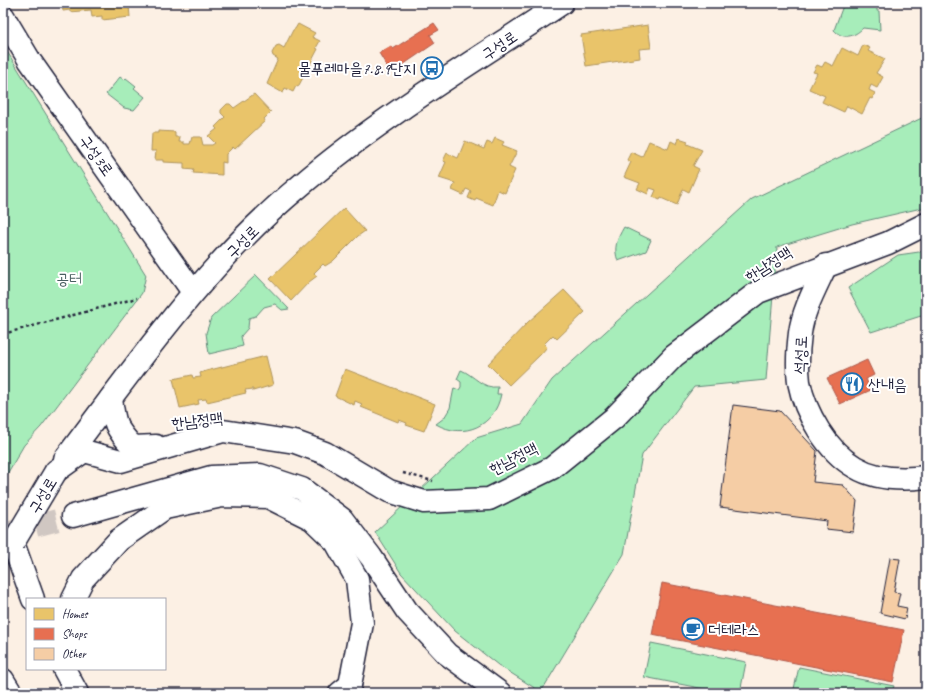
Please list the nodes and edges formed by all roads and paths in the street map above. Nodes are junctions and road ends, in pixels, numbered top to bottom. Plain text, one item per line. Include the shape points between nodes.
1 (562, 3) edge
2 (3, 16) edge
3 (926, 224) edge
4 (826, 265) junction
5 (193, 292) junction
6 (138, 298) dead end
7 (3, 334) edge
8 (111, 398) junction
9 (167, 446) junction
10 (56, 471) junction
11 (400, 472) dead end
12 (926, 477) edge
13 (437, 482) dead end
14 (73, 516) tunnel mouth
15 (8, 552) edge
16 (32, 598) edge
17 (74, 598) edge
18 (61, 670) edge
19 (65, 670) edge
20 (3, 680) edge
21 (345, 690) edge
22 (11, 693) edge
23 (64, 693) edge
24 (77, 693) edge
25 (500, 693) edge

1 - 5 main road, 구성로 via 324,166 240,241
2 - 5 main road, 구성3로 via 30,61
3 - 4 main road via 888,243
4 - 9 main road via 758,292 674,356 614,418 552,468 489,499 424,502 389,491 326,454 295,442 223,431
4 - 12 main road, 석성로 via 800,332 799,382 804,402 825,438 854,467 871,474 898,479
5 - 8 main road, 구성로
6 - 7 path
8 - 9 main road via 114,423 133,447
8 - 10 main road, 구성로
9 - 10 main road via 121,460 84,451
10 - 15 main road, 구성로, bridge
11 - 13 path
14 - 25 main road via 211,477 260,476 302,489 342,519 407,611 447,654
15 - 16 main road
17 - 21 main road via 83,579 119,540 165,508 222,496 268,497 312,518 336,542 357,579 362,623
18 - 23 main road
19 - 24 main road
20 - 22 main road

